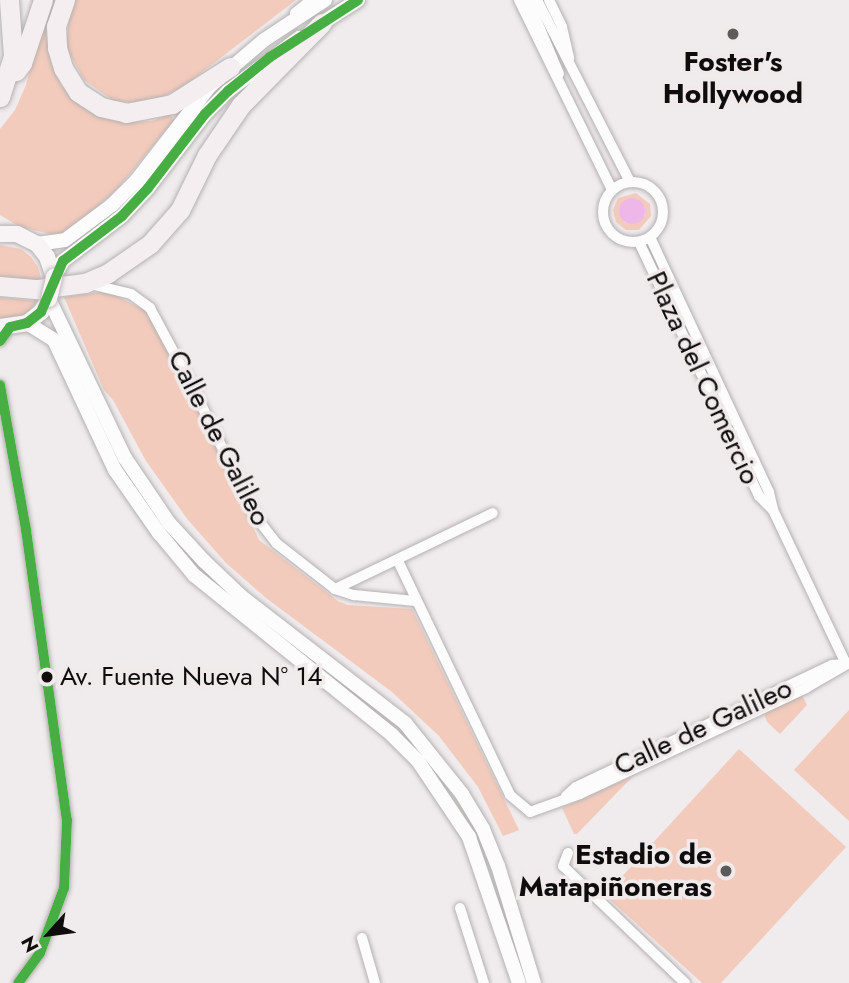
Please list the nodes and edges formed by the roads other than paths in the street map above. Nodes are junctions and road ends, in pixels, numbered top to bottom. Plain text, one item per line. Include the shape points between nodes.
1 (9, 0) edge
2 (43, 0) edge
3 (65, 0) edge
4 (311, 0) edge
5 (325, 0) edge
6 (358, 0) edge
7 (519, 0) edge
8 (528, 0) edge
9 (537, 0) edge
10 (549, 0) edge
11 (322, 23) junction
12 (264, 40) junction
13 (569, 62) junction
14 (230, 67) junction
15 (560, 78) junction
16 (4, 90) edge
17 (630, 182) junction
18 (612, 190) junction
19 (1, 234) edge
20 (650, 237) junction
21 (639, 242) junction
22 (37, 244) junction
23 (54, 277) junction
24 (85, 283) junction
25 (0, 286) edge
26 (50, 299) junction
27 (27, 323) junction
28 (5, 327) edge
29 (0, 341) edge
30 (0, 385) edge
31 (773, 510) junction
32 (493, 513) dead end
33 (398, 561) junction
34 (335, 589) junction
35 (415, 601) junction
36 (848, 664) edge
37 (568, 853) dead end
38 (460, 908) dead end
39 (362, 938) dead end
40 (516, 982) edge
41 (18, 983) edge
42 (375, 983) edge
43 (484, 983) edge
44 (534, 983) edge
45 (685, 983) edge

1 - 16 highway via 13,56
2 - 16 highway via 22,63
3 - 14 highway via 57,26 63,68 78,92 101,107 126,113 162,108
4 - 12 street
5 - 12 main road
6 - 11 main road
7 - 15 street
8 - 15 street
9 - 13 street
10 - 13 street via 562,27
11 - 23 main road via 228,91 122,216 64,261
11 - 24 highway via 241,105 206,155 170,223 128,261
12 - 14 main road
13 - 17 street
14 - 22 main road via 112,205 65,240
15 - 18 street
17 - 18 street
17 - 20 street via 648,186 660,200 662,220
18 - 21 street via 603,207 606,226 620,239
19 - 22 main road via 17,234
20 - 21 street
20 - 31 street, Plaza del Comercio via 769,492
21 - 31 street, Plaza del Comercio via 759,496
22 - 23 main road
23 - 26 main road, bridge
24 - 25 highway via 38,289
24 - 34 street, Calle de Galileo via 131,294 150,308 265,532
26 - 27 main road
26 - 44 main road via 125,458 169,523 242,597 405,723 462,794 498,866
27 - 28 main road
27 - 40 main road via 54,340 115,470 194,575 392,734 418,761 469,837
28 - 29 street
30 - 41 street via 26,530 67,820 64,888 40,953
31 - 36 street, Plaza del Comercio
32 - 33 street
33 - 34 street
33 - 35 street
34 - 35 street, Calle de Galileo
35 - 36 street, Calle de Galileo via 516,803 530,812 832,665
37 - 45 street via 564,866
38 - 43 street
39 - 42 street

